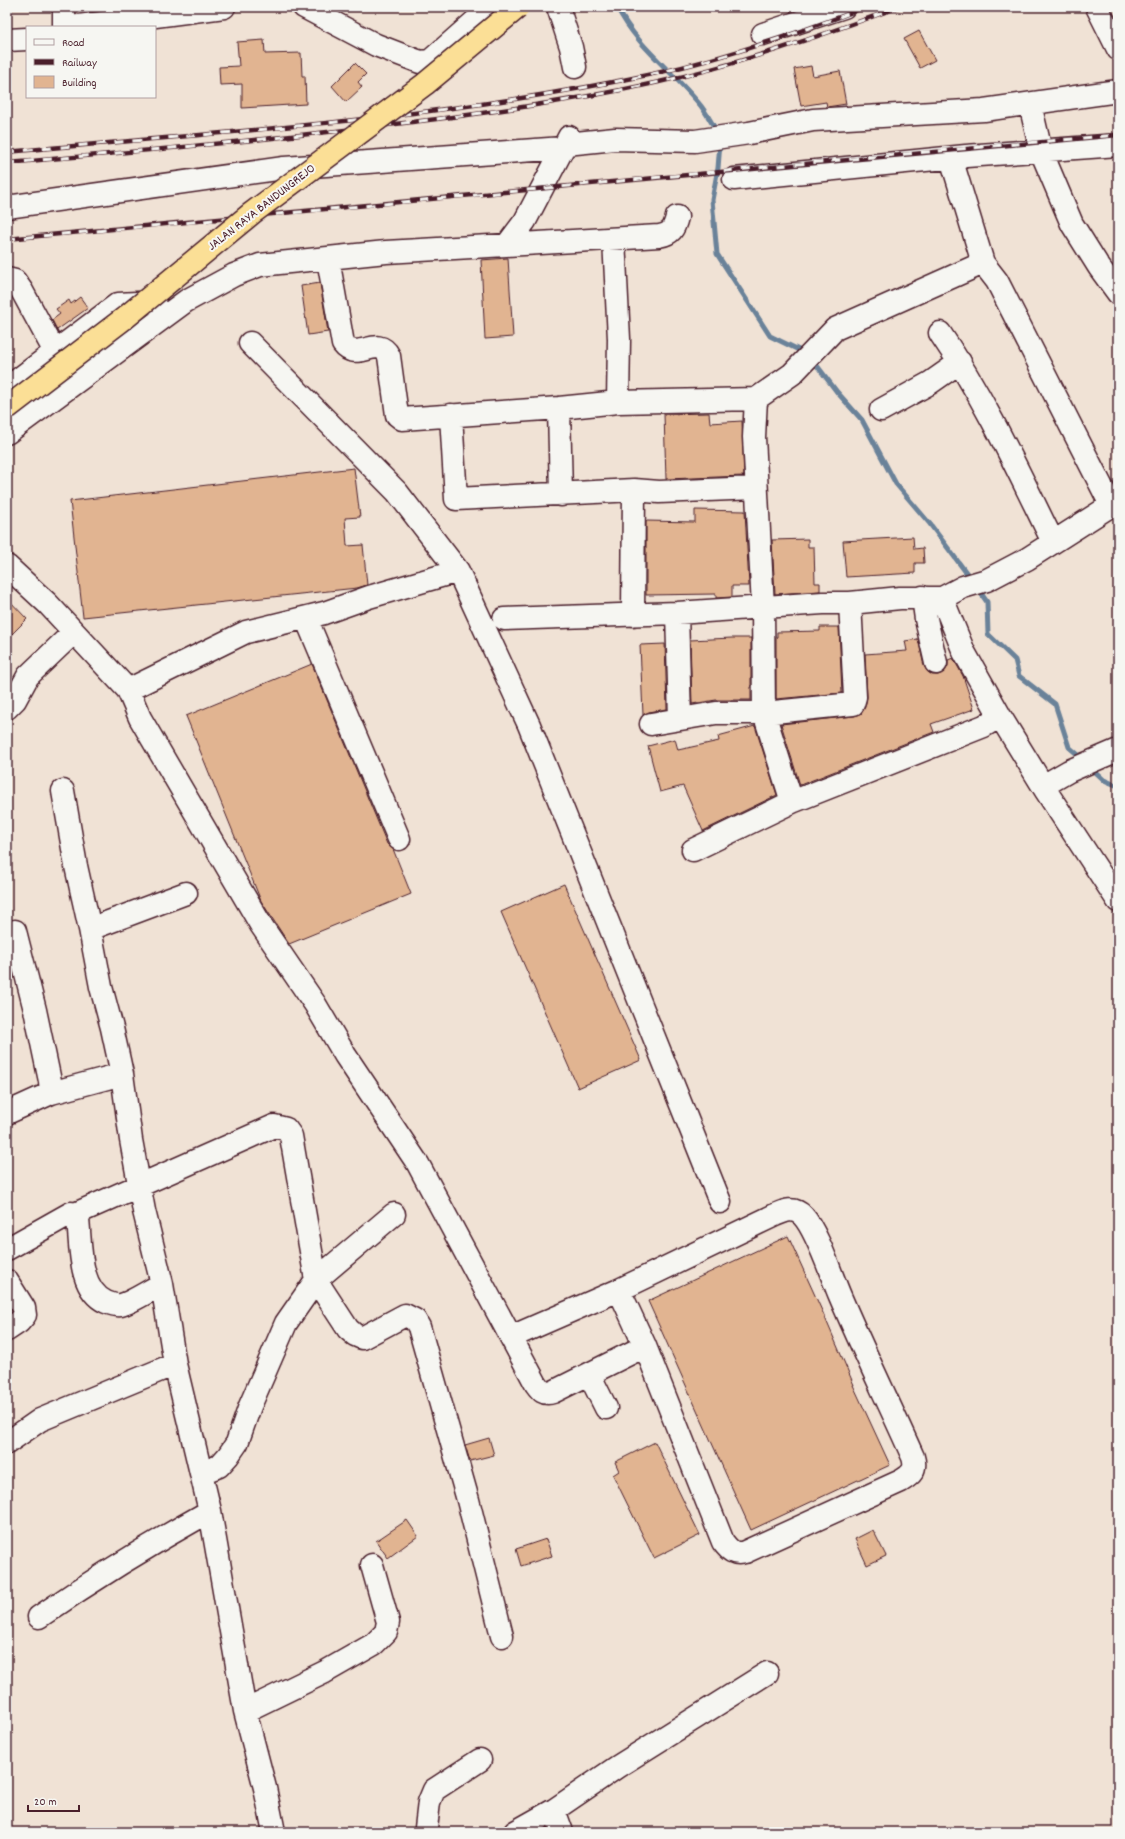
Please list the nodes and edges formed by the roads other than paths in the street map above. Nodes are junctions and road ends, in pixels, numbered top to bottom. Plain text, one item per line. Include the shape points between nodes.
1 (64, 7) edge
2 (224, 7) edge
3 (304, 7) edge
4 (491, 7) edge
5 (518, 7) edge
6 (558, 7) edge
7 (844, 7) edge
8 (1096, 7) edge
9 (64, 26) edge
10 (79, 26) edge
11 (763, 34) dead end
12 (26, 39) edge
13 (7, 40) edge
14 (1118, 49) edge
15 (575, 67) dead end
16 (1118, 91) edge
17 (1030, 104) junction
18 (567, 141) junction
19 (1118, 144) edge
20 (1041, 151) junction
21 (951, 158) junction
22 (734, 179) dead end
23 (7, 207) edge
24 (678, 217) dead end
25 (614, 239) junction
26 (507, 245) junction
27 (328, 259) junction
28 (983, 263) junction
29 (7, 278) edge
30 (1118, 293) edge
31 (186, 301) junction
32 (940, 334) dead end
33 (250, 343) dead end
34 (55, 352) junction
35 (960, 362) junction
36 (7, 388) edge
37 (756, 398) junction
38 (618, 402) junction
39 (7, 408) edge
40 (559, 408) junction
41 (881, 410) dead end
42 (451, 415) junction
43 (7, 433) edge
44 (756, 488) junction
45 (634, 490) junction
46 (561, 495) junction
47 (1114, 503) edge
48 (1053, 542) junction
49 (7, 566) edge
50 (458, 571) junction
51 (932, 597) junction
52 (850, 603) junction
53 (763, 607) junction
54 (677, 613) junction
55 (634, 615) junction
56 (306, 618) junction
57 (504, 619) dead end
58 (74, 632) junction
59 (936, 663) dead end
60 (128, 690) junction
61 (7, 708) edge
62 (764, 713) junction
63 (1000, 716) junction
64 (680, 720) junction
65 (651, 724) dead end
66 (1113, 752) edge
67 (1043, 786) junction
68 (64, 791) dead end
69 (792, 802) junction
70 (399, 839) dead end
71 (694, 850) dead end
72 (186, 893) dead end
73 (1118, 901) edge
74 (90, 929) junction
75 (14, 931) dead end
76 (122, 1074) junction
77 (51, 1093) junction
78 (7, 1113) edge
79 (139, 1185) junction
80 (720, 1202) dead end
81 (75, 1214) junction
82 (394, 1214) dead end
83 (7, 1249) edge
84 (316, 1280) junction
85 (7, 1281) edge
86 (162, 1284) junction
87 (619, 1290) junction
88 (7, 1330) edge
89 (511, 1337) junction
90 (645, 1346) junction
91 (175, 1364) junction
92 (589, 1374) junction
93 (606, 1408) dead end
94 (7, 1443) edge
95 (201, 1473) junction
96 (210, 1511) junction
97 (372, 1565) dead end
98 (39, 1617) dead end
99 (502, 1636) dead end
100 (767, 1673) dead end
101 (245, 1711) junction
102 (480, 1760) dead end
103 (554, 1810) junction
104 (424, 1831) edge
105 (274, 1832) edge
106 (515, 1832) edge
107 (562, 1832) edge

1 - 9 street
2 - 10 street
3 - 4 street via 376,45 420,62 430,61
5 - 39 main road, JALAN RAYA BANDUNGREJO, bridge via 425,84 252,213 126,317
6 - 15 street
7 - 11 street
8 - 14 street
12 - 13 street
16 - 17 street
17 - 18 street via 984,110 813,120 695,141 615,138
17 - 20 street
18 - 23 street via 284,168
18 - 26 street via 524,221
19 - 20 street
20 - 21 street
20 - 30 street via 1072,224
21 - 22 street
21 - 28 street
24 - 25 street via 674,228 666,235
25 - 26 street
25 - 38 street via 619,339
26 - 27 street via 386,252
27 - 31 street via 260,265 234,275
27 - 42 street via 343,344 347,349 354,351 374,347 387,352 399,417 402,419
28 - 37 street via 835,329 792,374
28 - 47 street via 997,281
29 - 34 street via 15,281 22,291
31 - 34 street via 118,304
31 - 43 street
32 - 35 street
33 - 50 street via 397,492
34 - 36 street
35 - 41 street via 930,383
35 - 48 street via 1004,442
37 - 38 street
37 - 44 street
38 - 40 street
40 - 42 street
40 - 46 street
42 - 46 street via 456,500
44 - 45 street via 659,492
44 - 53 street
45 - 46 street
45 - 55 street
47 - 48 street
48 - 51 street via 987,580
49 - 58 street
50 - 56 street
50 - 80 street via 529,725
51 - 52 street
51 - 59 street via 926,619
51 - 63 street
52 - 53 street
52 - 62 street via 855,697 853,704
53 - 54 street
53 - 62 street
54 - 55 street
54 - 64 street
55 - 57 street
56 - 60 street via 246,632
56 - 70 street
58 - 60 street
58 - 61 street via 28,676 15,700
60 - 89 street via 140,718 261,925 418,1164
62 - 64 street via 716,713
62 - 69 street
63 - 67 street
63 - 69 street via 984,726
64 - 65 street
66 - 67 street via 1069,771
67 - 73 street
68 - 74 street via 76,866
69 - 71 street
72 - 74 street
74 - 76 street
75 - 77 street via 35,1010
76 - 77 street
76 - 79 street
77 - 78 street
79 - 81 street
79 - 84 street via 274,1126 283,1127 291,1136
79 - 86 street
81 - 83 street via 64,1215
81 - 86 street via 78,1219 86,1276 102,1300 112,1305 122,1305
82 - 84 street
84 - 95 street via 286,1323 237,1443 218,1466
84 - 99 street via 348,1329 355,1335 362,1338 405,1315 414,1320 419,1327 468,1500
85 - 88 street via 24,1308 24,1315 19,1322
86 - 91 street
87 - 89 street
87 - 90 street
87 - 90 street via 788,1209 802,1214 913,1457 914,1470 901,1481 745,1552 732,1552 723,1542
89 - 92 street via 536,1384 545,1394
90 - 92 street
91 - 94 street via 40,1420
91 - 95 street
92 - 93 street
95 - 96 street
96 - 98 street via 120,1564
96 - 101 street
97 - 101 street via 388,1622 381,1639 352,1658
100 - 103 street via 617,1767
101 - 105 street
102 - 104 street via 434,1790 429,1802
103 - 106 street
103 - 107 street

